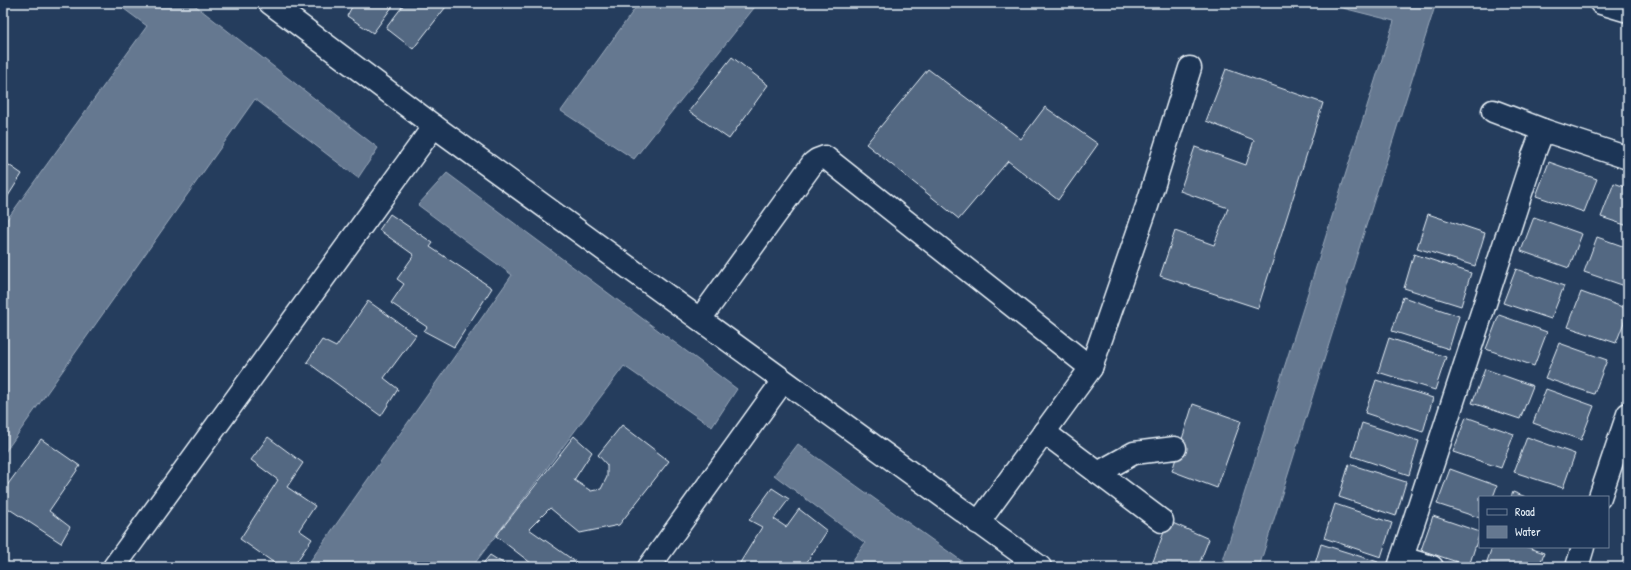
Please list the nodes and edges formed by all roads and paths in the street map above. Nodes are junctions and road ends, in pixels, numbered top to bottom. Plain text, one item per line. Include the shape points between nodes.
1 (270, 3) edge
2 (1601, 3) edge
3 (1628, 11) edge
4 (1190, 68) dead end
5 (1492, 111) dead end
6 (434, 126) junction
7 (1543, 130) junction
8 (1628, 158) edge
9 (700, 319) junction
10 (1091, 368) junction
11 (783, 381) junction
12 (1628, 414) edge
13 (1044, 432) junction
14 (1175, 448) dead end
15 (1098, 473) junction
16 (1600, 496) edge
17 (1162, 521) dead end
18 (978, 523) junction
19 (1583, 548) edge
20 (1400, 562) edge
21 (114, 567) edge
22 (649, 567) edge
23 (1040, 567) edge
24 (1432, 567) edge
25 (1577, 567) edge

1 - 6 street
2 - 3 street
4 - 10 street via 1147,206
5 - 7 street
6 - 9 street
6 - 21 street
7 - 8 street
7 - 20 street via 1532,156
9 - 10 street via 814,163 825,158
9 - 11 street
10 - 13 street
11 - 18 street
11 - 22 street
12 - 16 street
13 - 15 street
13 - 18 street
14 - 15 street via 1134,453
15 - 17 street
18 - 23 street
19 - 25 street
20 - 24 street

